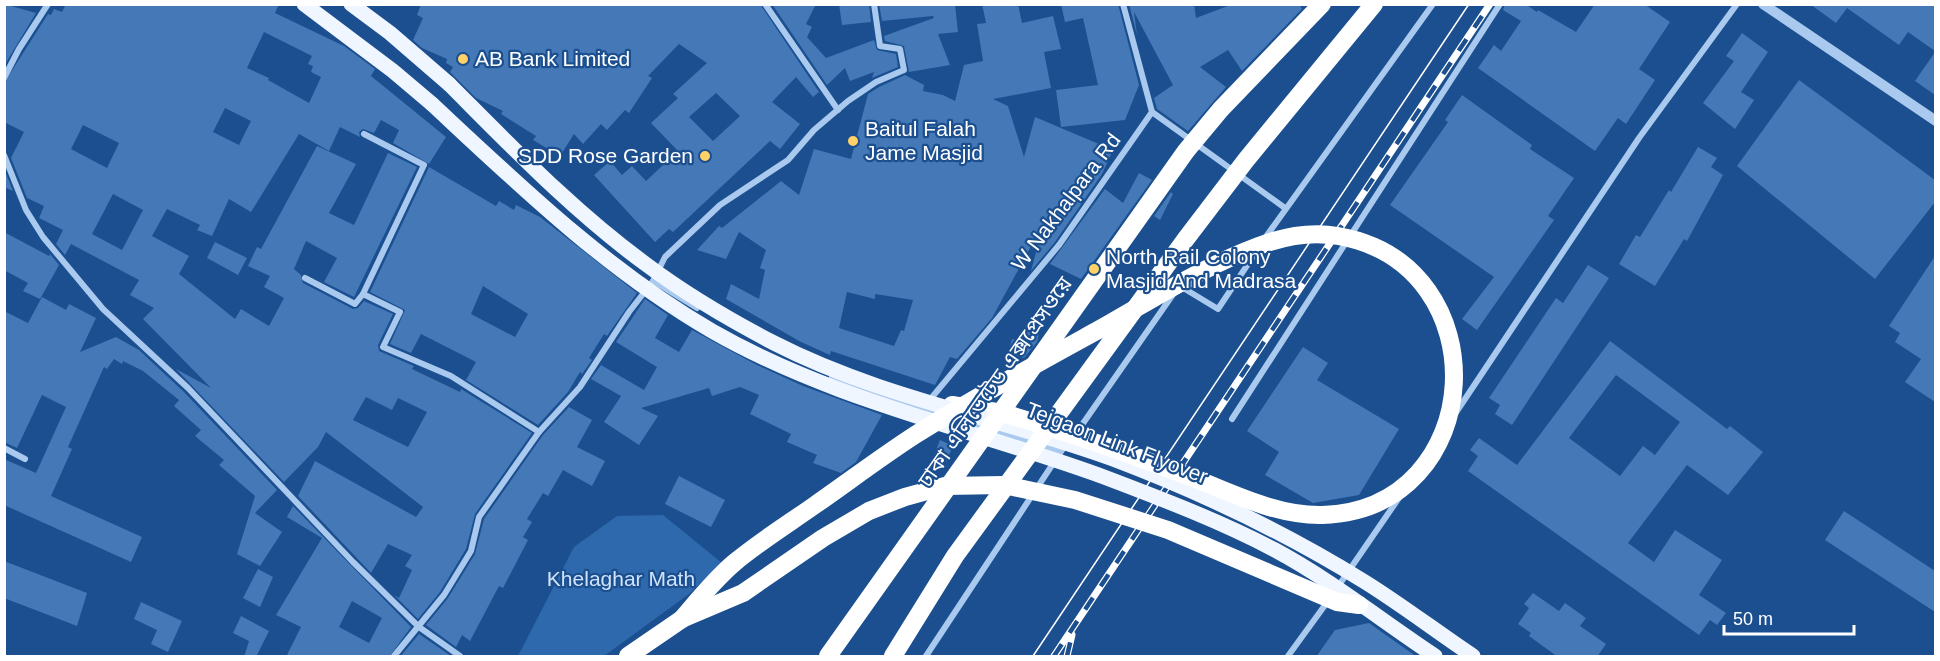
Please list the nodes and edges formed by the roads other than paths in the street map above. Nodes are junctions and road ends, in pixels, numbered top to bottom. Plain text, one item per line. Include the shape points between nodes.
1 (48, 4) edge
2 (304, 4) edge
3 (351, 4) edge
4 (765, 4) edge
5 (874, 4) edge
6 (1123, 4) edge
7 (1322, 4) edge
8 (1374, 4) edge
9 (1433, 4) edge
10 (1500, 4) edge
11 (1737, 4) edge
12 (1762, 4) edge
13 (4, 78) edge
14 (838, 110) junction
15 (1152, 112) junction
16 (1935, 121) edge
17 (364, 134) dead end
18 (4, 154) edge
19 (1285, 208) junction
20 (305, 278) dead end
21 (653, 281) junction
22 (363, 294) junction
23 (937, 400) junction
24 (1233, 419) dead end
25 (539, 432) junction
26 (4, 448) edge
27 (1059, 451) junction
28 (25, 459) dead end
29 (1359, 605) junction
30 (682, 619) junction
31 (419, 627) junction
32 (394, 657) edge
33 (459, 657) edge
34 (628, 657) edge
35 (828, 657) edge
36 (893, 657) edge
37 (926, 657) edge
38 (1288, 657) edge
39 (1435, 657) edge
40 (1473, 657) edge

1 - 13 street
2 - 29 main road, Tejgaon Link Flyover, bridge via 393,71 601,255 714,332 848,394 1031,452 1194,512 1276,551
3 - 23 main road, Tejgaon Link Flyover, bridge via 448,84 544,179 645,264 684,291 805,358 879,386
4 - 14 street
5 - 14 street via 880,46 900,49 904,70 876,82
6 - 15 street
7 - 35 highway, ঢাকা এলিভেটেড এক্সপ্রেসওয়ে, bridge via 1228,101 1186,151
8 - 36 highway, bridge via 1185,240 955,556
9 - 19 street
10 - 24 street
11 - 38 street via 1639,138 1362,553
12 - 16 street
14 - 21 street via 788,160 720,205 665,256
15 - 19 street
15 - 23 street, W Nakhalpara Rd via 1059,245
17 - 22 street via 424,165
18 - 31 street via 26,210 42,237 103,309 188,388
19 - 27 street via 1218,309 1179,285 1083,425
20 - 22 street via 355,304
21 - 25 street via 580,387
21 - 27 street via 758,342 844,382
22 - 25 street via 400,312 383,347 451,376
23 - 30 highway, bridge via 951,405 962,406 1003,413 1136,456 1271,507 1320,515 1372,504 1403,485 1427,461 1444,435 1454,404 1454,357 1442,314 1430,294 1413,273 1389,256 1339,236 1314,234 1269,243 1195,276 982,394 962,406 912,436 734,562
23 - 40 main road, Tejgaon Link Flyover, bridge via 1113,459 1258,523 1367,583
25 - 31 street via 480,517 471,551
26 - 28 street
27 - 37 street
29 - 30 highway, bridge via 1337,602 1168,530 1045,492 1004,485 945,486 869,511 822,538 743,593
29 - 39 main road, Tejgaon Link Flyover, bridge
30 - 34 highway
31 - 32 street
31 - 33 street

